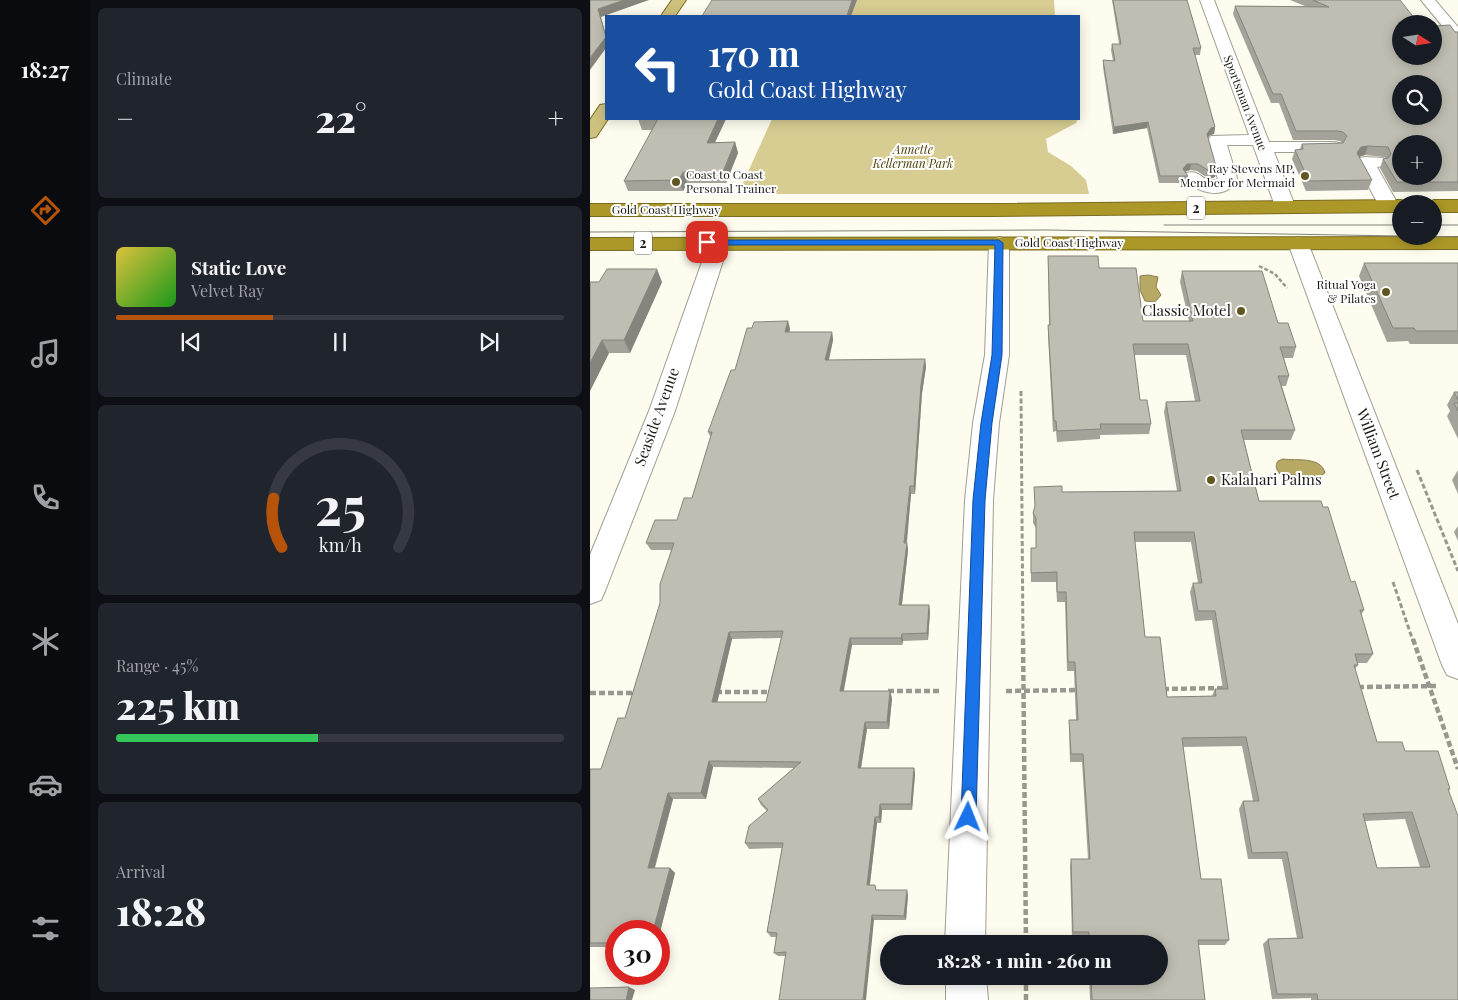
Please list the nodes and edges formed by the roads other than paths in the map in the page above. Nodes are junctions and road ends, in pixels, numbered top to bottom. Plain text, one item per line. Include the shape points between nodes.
1 (1207, 0) edge
2 (1428, 0) edge
3 (678, 1) edge
4 (669, 15) edge
5 (1458, 36) edge
6 (605, 110) edge
7 (590, 133) edge
8 (1261, 144) junction
9 (1334, 147) edge
10 (1377, 162) dead end
11 (1199, 172) edge
12 (1392, 202) edge
13 (1285, 206) junction
14 (1392, 206) edge
15 (1442, 206) edge
16 (1458, 206) edge
17 (590, 210) edge
18 (719, 242) junction
19 (999, 243) junction
20 (1298, 243) junction
21 (1458, 243) edge
22 (590, 244) edge
23 (590, 591) edge
24 (1458, 665) edge
25 (965, 935) edge
26 (966, 985) edge
27 (967, 1000) edge

1 - 8 street, Sportsman Avenue
2 - 5 street
3 - 4 main road
6 - 7 main road
8 - 9 street
8 - 11 street via 1218,140 1228,178 1226,183 1217,187 1204,186 1195,181
8 - 13 street, Sportsman Avenue
10 - 12 street via 1365,162
13 - 14 highway, Gold Coast Highway / 2
13 - 17 highway, Gold Coast Highway / 2
15 - 16 highway
18 - 19 highway, Gold Coast Highway / 2
18 - 22 highway, Gold Coast Highway / 2
18 - 23 street, Seaside Avenue via 662,411
19 - 20 highway, Gold Coast Highway / 2
19 - 25 street via 997,355 979,500
20 - 21 highway, Gold Coast Highway / 2
20 - 24 street, William Street
26 - 27 street

